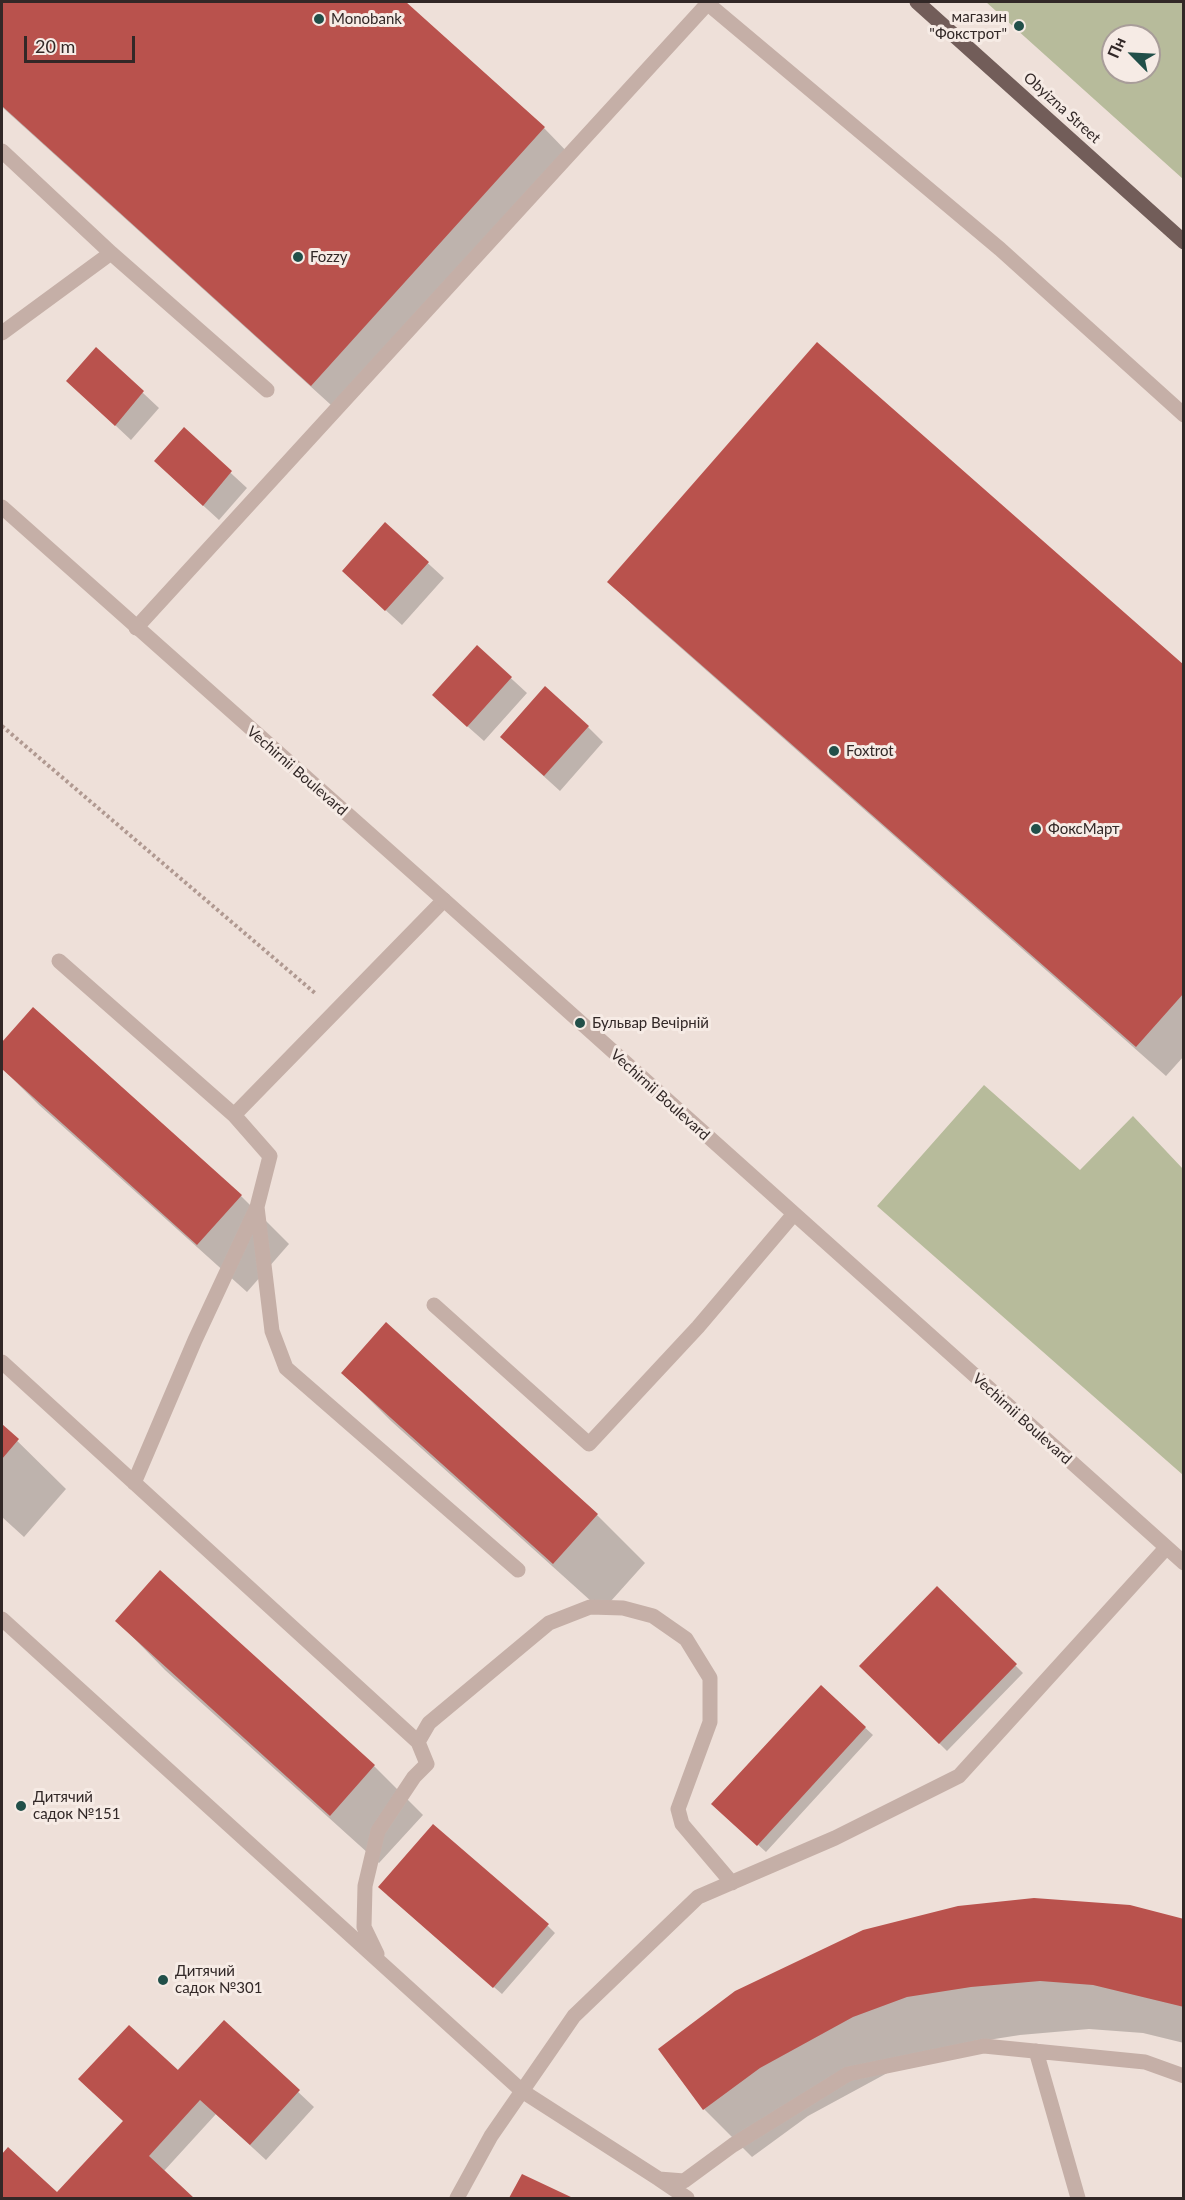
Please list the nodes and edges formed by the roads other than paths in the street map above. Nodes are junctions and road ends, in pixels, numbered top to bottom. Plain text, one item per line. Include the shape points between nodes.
1 (708, 2) edge
2 (917, 2) edge
3 (2, 151) edge
4 (1184, 242) edge
5 (111, 254) junction
6 (2, 333) edge
7 (267, 390) dead end
8 (1184, 415) edge
9 (2, 507) edge
10 (136, 628) junction
11 (444, 900) junction
12 (59, 961) dead end
13 (234, 1115) junction
14 (257, 1207) junction
15 (793, 1215) junction
16 (434, 1305) dead end
17 (2, 1362) edge
18 (134, 1483) junction
19 (1166, 1548) junction
20 (1184, 1563) edge
21 (518, 1570) dead end
22 (2, 1619) edge
23 (418, 1742) junction
24 (732, 1883) junction
25 (381, 1962) junction
26 (1036, 2051) junction
27 (1184, 2076) edge
28 (522, 2091) junction
29 (659, 2179) junction
30 (457, 2199) edge
31 (687, 2199) edge
32 (1078, 2199) edge

1 - 8 street via 1000,249
1 - 10 street
2 - 4 main road, Obyizna Street
3 - 5 street
5 - 6 street
5 - 7 street
9 - 10 street, Vechirnii Boulevard
10 - 11 street, Vechirnii Boulevard
11 - 13 street
11 - 15 street, Vechirnii Boulevard
12 - 13 street
13 - 14 street via 270,1156
14 - 18 street
14 - 21 street via 272,1331 286,1368
15 - 16 street via 698,1327 589,1444
15 - 19 street, Vechirnii Boulevard
17 - 18 street
18 - 23 street
19 - 20 street, Vechirnii Boulevard
19 - 24 street via 959,1776 835,1838
22 - 25 street
23 - 24 street via 429,1723 549,1623 590,1607 623,1608 653,1616 686,1639 710,1678 710,1722 678,1809 682,1824
23 - 25 street via 427,1764 378,1831 365,1886 364,1927
24 - 28 street via 698,1897 574,2016
25 - 28 street
26 - 27 street via 1146,2062
26 - 29 street via 984,2046 848,2074 684,2181
26 - 32 street
28 - 29 street
28 - 30 street via 491,2136
29 - 31 street

